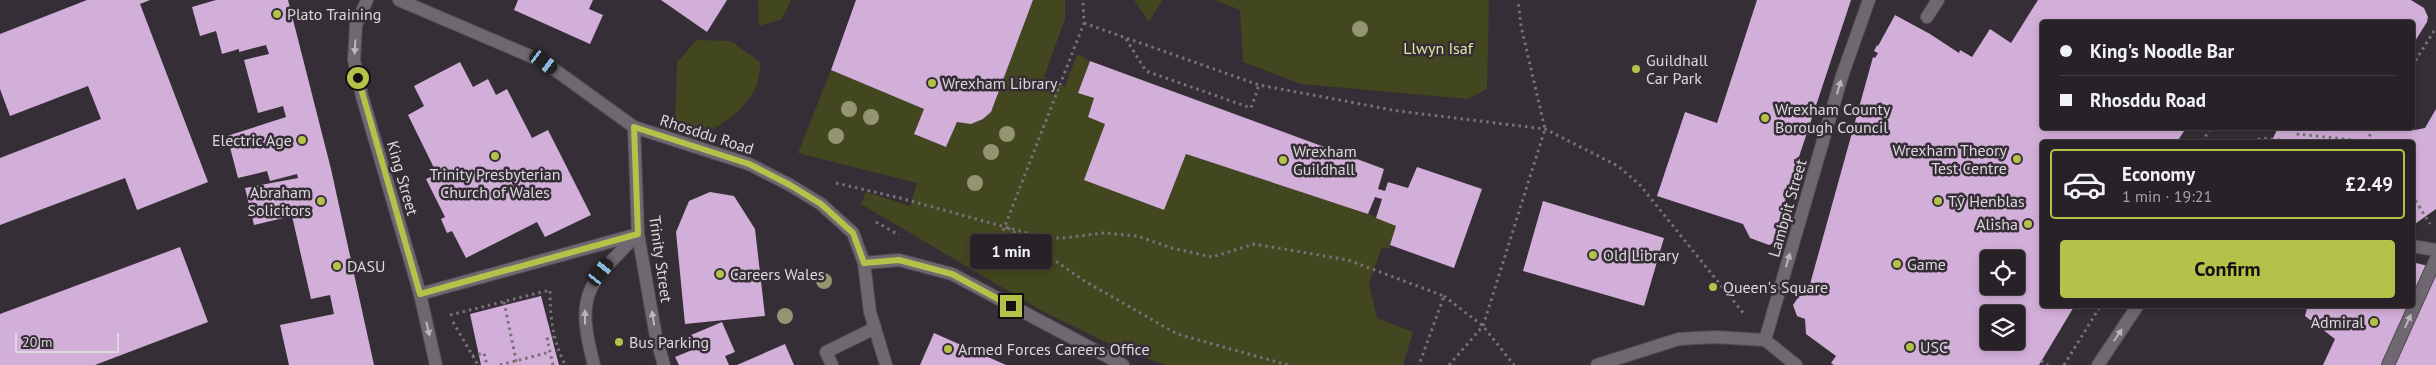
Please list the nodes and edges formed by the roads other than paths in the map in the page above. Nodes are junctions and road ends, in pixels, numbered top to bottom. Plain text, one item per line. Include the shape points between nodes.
1 (367, 0) edge
2 (399, 0) edge
3 (1869, 0) edge
4 (1938, 0) edge
5 (1927, 17) dead end
6 (634, 127) junction
7 (638, 234) junction
8 (2415, 246) edge
9 (2436, 250) edge
10 (2436, 259) edge
11 (864, 263) junction
12 (420, 294) junction
13 (2415, 305) edge
14 (2136, 308) edge
15 (2414, 308) edge
16 (875, 328) junction
17 (1765, 340) junction
18 (436, 365) edge
19 (594, 365) edge
20 (664, 365) edge
21 (832, 365) edge
22 (886, 365) edge
23 (1123, 365) edge
24 (1596, 365) edge
25 (1796, 365) edge
26 (2098, 365) edge
27 (2388, 365) edge

1 -> 12 street, King Street via 356,25 354,60
2 - 6 street, Rhosddu Road via 544,62
17 -> 3 street, Lambpit Street via 1842,76
4 - 5 street
6 - 7 street, Trinity Street
6 - 11 street, Rhosddu Road via 749,164 790,185 821,204 853,233
7 - 12 street
19 -> 7 street via 586,337 586,298 594,280
20 -> 7 street, Trinity Street
8 - 9 street
13 -> 10 street
11 - 16 street, Rhosddu Road
11 - 23 street via 899,260 952,274
12 -> 18 street, King Street
26 -> 14 street
27 -> 15 street
16 - 21 street via 826,352
16 - 22 street, Rhosddu Road
17 - 24 street via 1679,339
17 - 25 street

